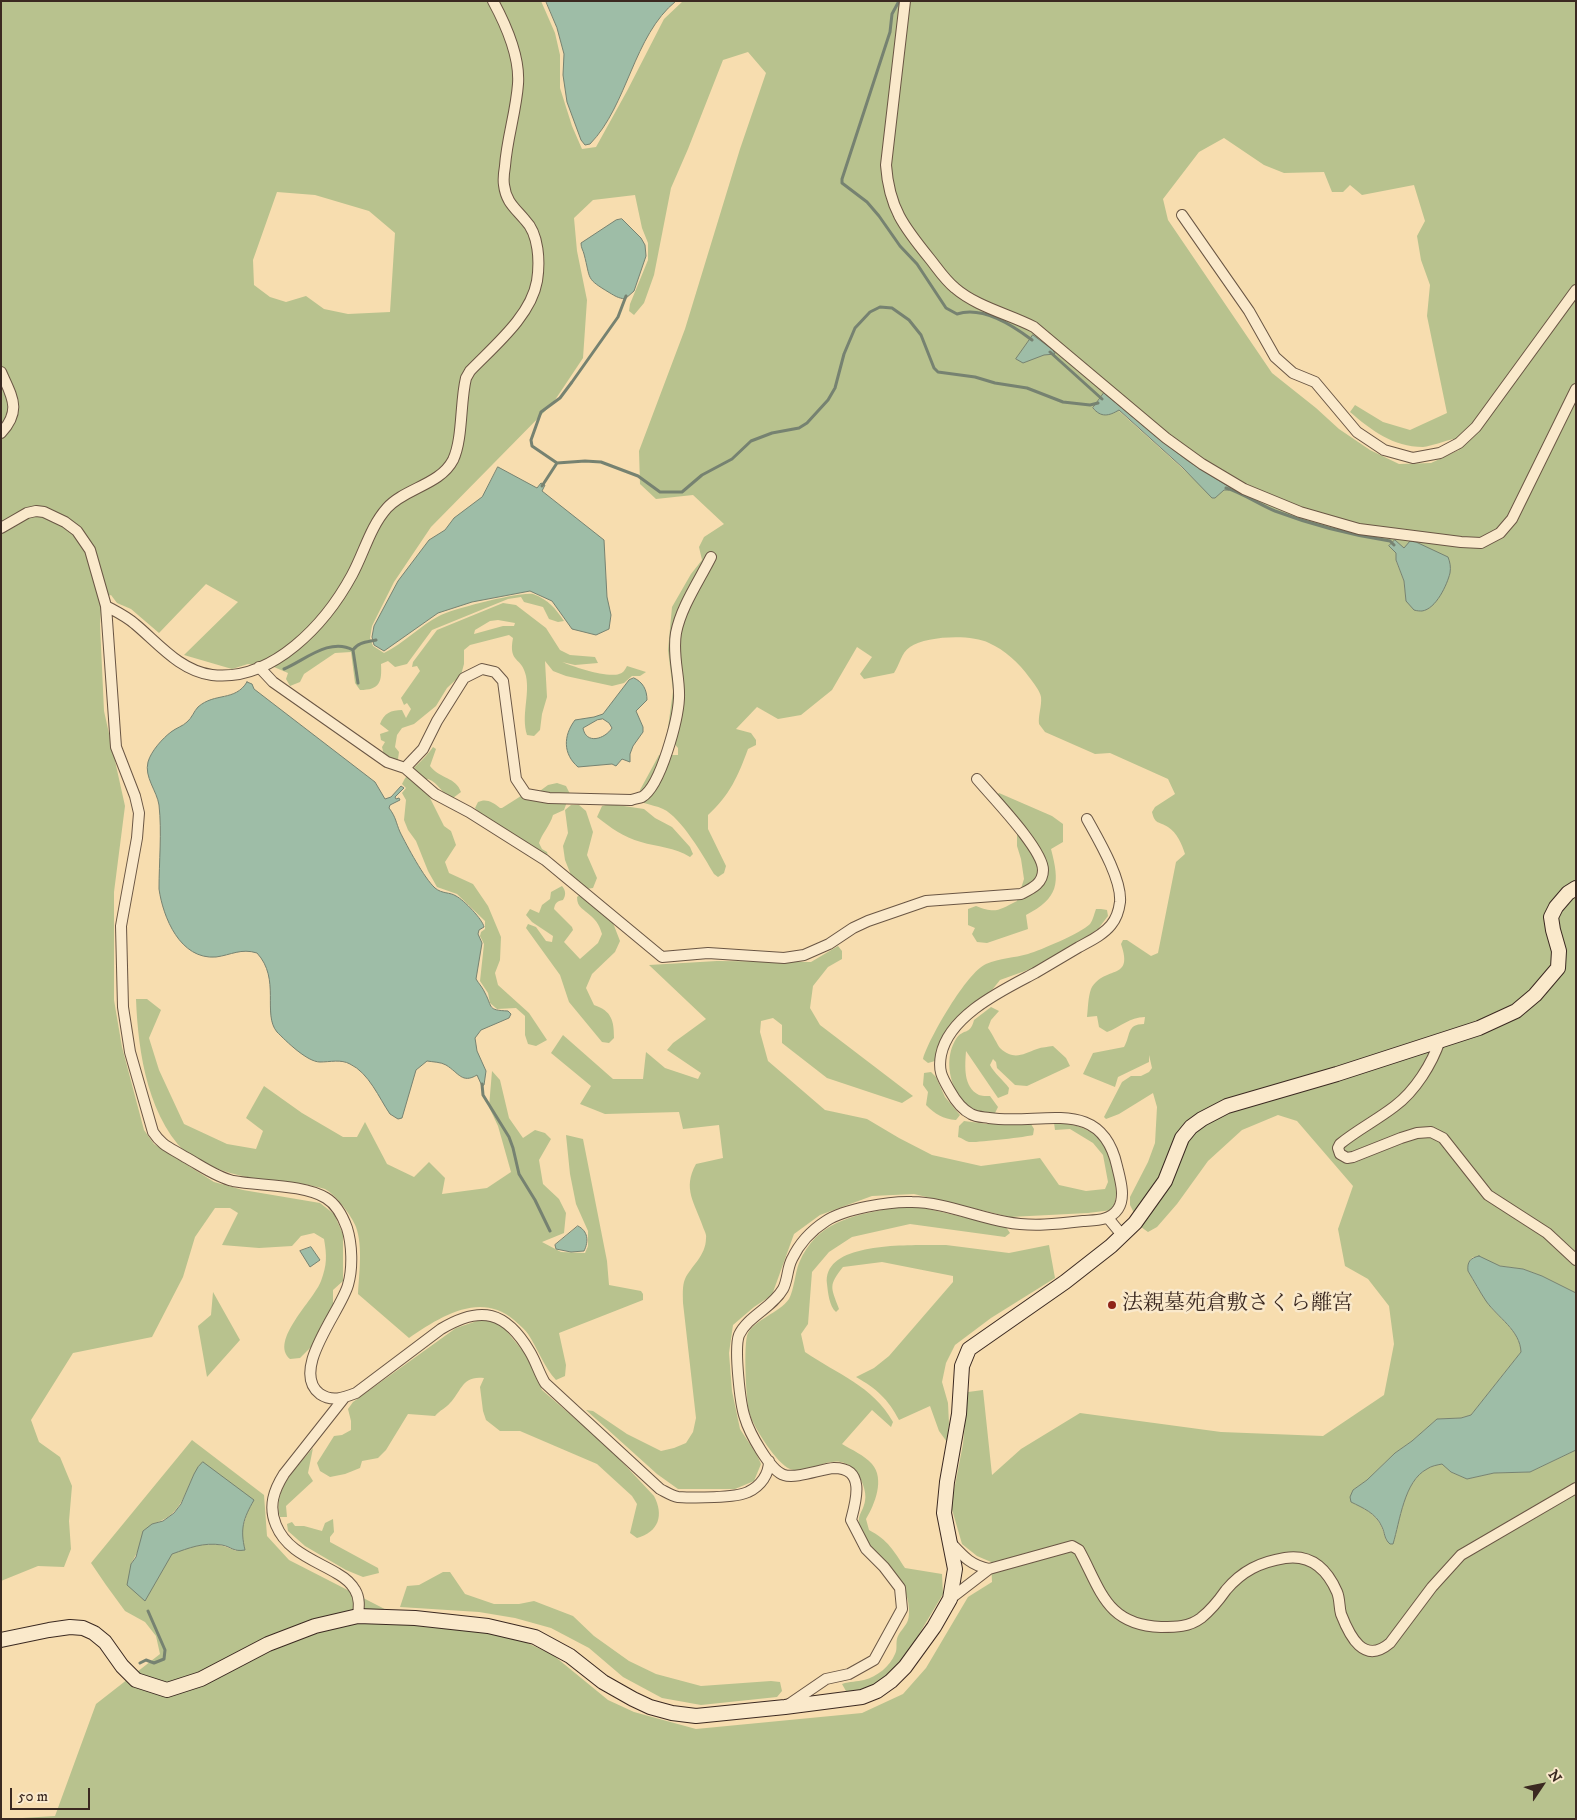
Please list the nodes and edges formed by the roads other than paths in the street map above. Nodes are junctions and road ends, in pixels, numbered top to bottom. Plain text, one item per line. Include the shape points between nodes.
1 (493, 1) edge
2 (905, 1) edge
3 (1182, 215) dead end
4 (1576, 290) edge
5 (1, 372) edge
6 (1576, 389) edge
7 (1, 433) edge
8 (1, 528) edge
9 (711, 557) dead end
10 (106, 606) junction
11 (259, 667) junction
12 (405, 768) junction
13 (977, 779) dead end
14 (1087, 819) dead end
15 (1576, 888) edge
16 (1440, 1040) junction
17 (1108, 1218) junction
18 (1122, 1235) junction
19 (1576, 1260) edge
20 (344, 1398) junction
21 (768, 1461) junction
22 (1576, 1488) edge
23 (950, 1542) junction
24 (989, 1569) junction
25 (950, 1599) junction
26 (358, 1616) junction
27 (1, 1640) edge
28 (785, 1707) junction

1 - 11 street via 517,66 518,83 504,184 507,197 526,220 536,240 537,280 533,295 525,311 466,378 458,437 449,468 390,505 378,518 353,574 319,624 306,638
2 - 6 street via 886,165 891,199 910,234 955,288 1034,328 1166,438 1244,489 1300,512 1359,529 1481,543 1500,533 1512,519
3 - 4 street via 1249,311 1275,357 1293,373 1315,382 1357,432 1384,450 1413,458 1440,453 1459,443 1476,427
5 - 7 street via 14,404 14,414
8 - 10 street via 36,511 65,522 77,531 90,550
9 - 12 street via 676,633 677,720 653,785 642,797 631,800 549,798 526,794 516,779 503,681 495,672 482,669 464,678 423,749
10 - 11 street via 133,622 193,670 231,676
10 - 20 street via 116,747 139,814 121,926 123,1007 130,1052 149,1121 160,1142 219,1176 311,1192 327,1198 344,1219 351,1256 349,1283 309,1366 316,1390 324,1397
11 - 12 street via 273,682 387,762
12 - 13 street via 435,794 544,860 662,957 708,952 784,958 804,954 829,944 868,921 926,902 1021,894 1034,888 1044,869 1040,858
14 - 17 street via 1118,888 1117,914 1102,933 998,992 960,1022 942,1052 940,1073 956,1102 973,1116 1005,1120 1065,1117 1083,1120 1100,1130 1117,1164 1123,1196 1118,1210
15 - 16 street via 1568,893 1551,917 1559,951 1558,968 1535,995 1495,1022
16 - 18 street via 1227,1106 1202,1119 1182,1138 1165,1181 1146,1209
16 - 19 street via 1434,1057 1406,1096 1340,1144 1340,1154 1353,1157 1417,1133 1431,1132 1443,1138 1488,1195 1547,1233
17 - 18 street
17 - 21 street via 1022,1225 914,1201 862,1208 828,1219 807,1236 791,1259 784,1288 771,1304 746,1324 738,1338 738,1375 744,1416
18 - 23 street via 1065,1282 969,1349 962,1366 959,1414 947,1482 944,1513
20 - 21 street via 356,1393 453,1322 477,1314 489,1315 514,1330 552,1390 660,1489 678,1496 712,1497 747,1492 762,1481 769,1469
20 - 26 street via 284,1474 271,1502 277,1528 294,1550 351,1584 359,1604
21 - 28 street via 781,1475 834,1468 850,1473 857,1492 851,1520 866,1549 900,1588 902,1610 874,1660 849,1674 826,1678
22 - 24 street via 1461,1555 1390,1643 1382,1650 1370,1652 1359,1646 1349,1632 1340,1612 1338,1593 1326,1574 1304,1558 1277,1560 1250,1568 1202,1617 1190,1625 1176,1627 1154,1627 1122,1617 1100,1593 1079,1550 1072,1546
23 - 24 street via 967,1560
23 - 25 street via 955,1568
24 - 25 street
25 - 28 street via 934,1627 891,1682 862,1697
26 - 27 street via 291,1634 201,1679 167,1690 136,1680 105,1642 83,1628 49,1630
26 - 28 street via 488,1626 535,1637 570,1656 603,1682 650,1707 672,1713 696,1716

